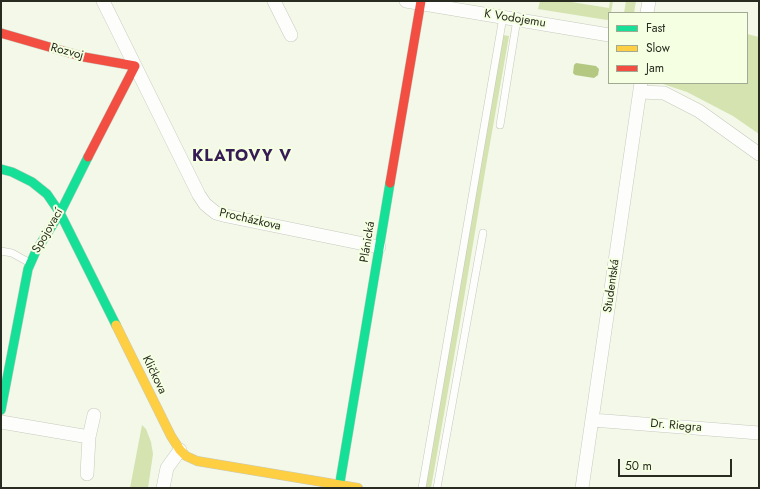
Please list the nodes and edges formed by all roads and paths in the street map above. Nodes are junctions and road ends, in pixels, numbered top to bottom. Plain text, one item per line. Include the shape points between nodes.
1 (104, 1) edge
2 (274, 1) edge
3 (406, 1) edge
4 (649, 1) edge
5 (420, 2) edge
6 (647, 12) edge
7 (503, 17) junction
8 (517, 19) junction
9 (1, 33) edge
10 (608, 34) edge
11 (291, 35) dead end
12 (135, 66) junction
13 (640, 87) edge
14 (500, 125) dead end
15 (759, 154) edge
16 (1, 169) edge
17 (60, 213) junction
18 (483, 233) dead end
19 (379, 247) junction
20 (1, 251) edge
21 (31, 263) junction
22 (5, 367) edge
23 (1, 410) edge
24 (94, 415) dead end
25 (592, 420) junction
26 (1, 422) edge
27 (759, 433) edge
28 (89, 437) junction
29 (180, 450) junction
30 (87, 474) dead end
31 (340, 486) edge
32 (163, 488) edge
33 (358, 488) edge
34 (422, 488) edge
35 (437, 488) edge
36 (582, 488) edge

1 - 12 street, Procházkova
2 - 11 street
3 - 5 street
4 - 6 street
5 - 7 street, K Vodojemu
5 - 19 street, Plánická
7 - 8 street, K Vodojemu
7 - 34 lane
8 - 10 street, K Vodojemu
8 - 14 lane
9 - 12 street, Rozvoj via 84,57
12 - 17 street, Spojovací
12 - 19 street, Procházkova via 199,195 210,209 227,216
13 - 15 street via 664,93 699,111
13 - 25 street, Studentská
16 - 17 street, Kličkova via 32,182 47,194
17 - 21 street, Spojovací
17 - 29 street, Kličkova
18 - 35 lane
19 - 31 street, Plánická
20 - 21 lane via 12,253
21 - 22 street, Spojovací
22 - 23 street, Spojovací
24 - 28 street
25 - 27 street, Dr. Riegra
25 - 36 street, Studentská
26 - 28 street
28 - 30 street
29 - 31 street, Kličkova via 197,462
29 - 32 street via 167,468
31 - 33 street, Kličkova

